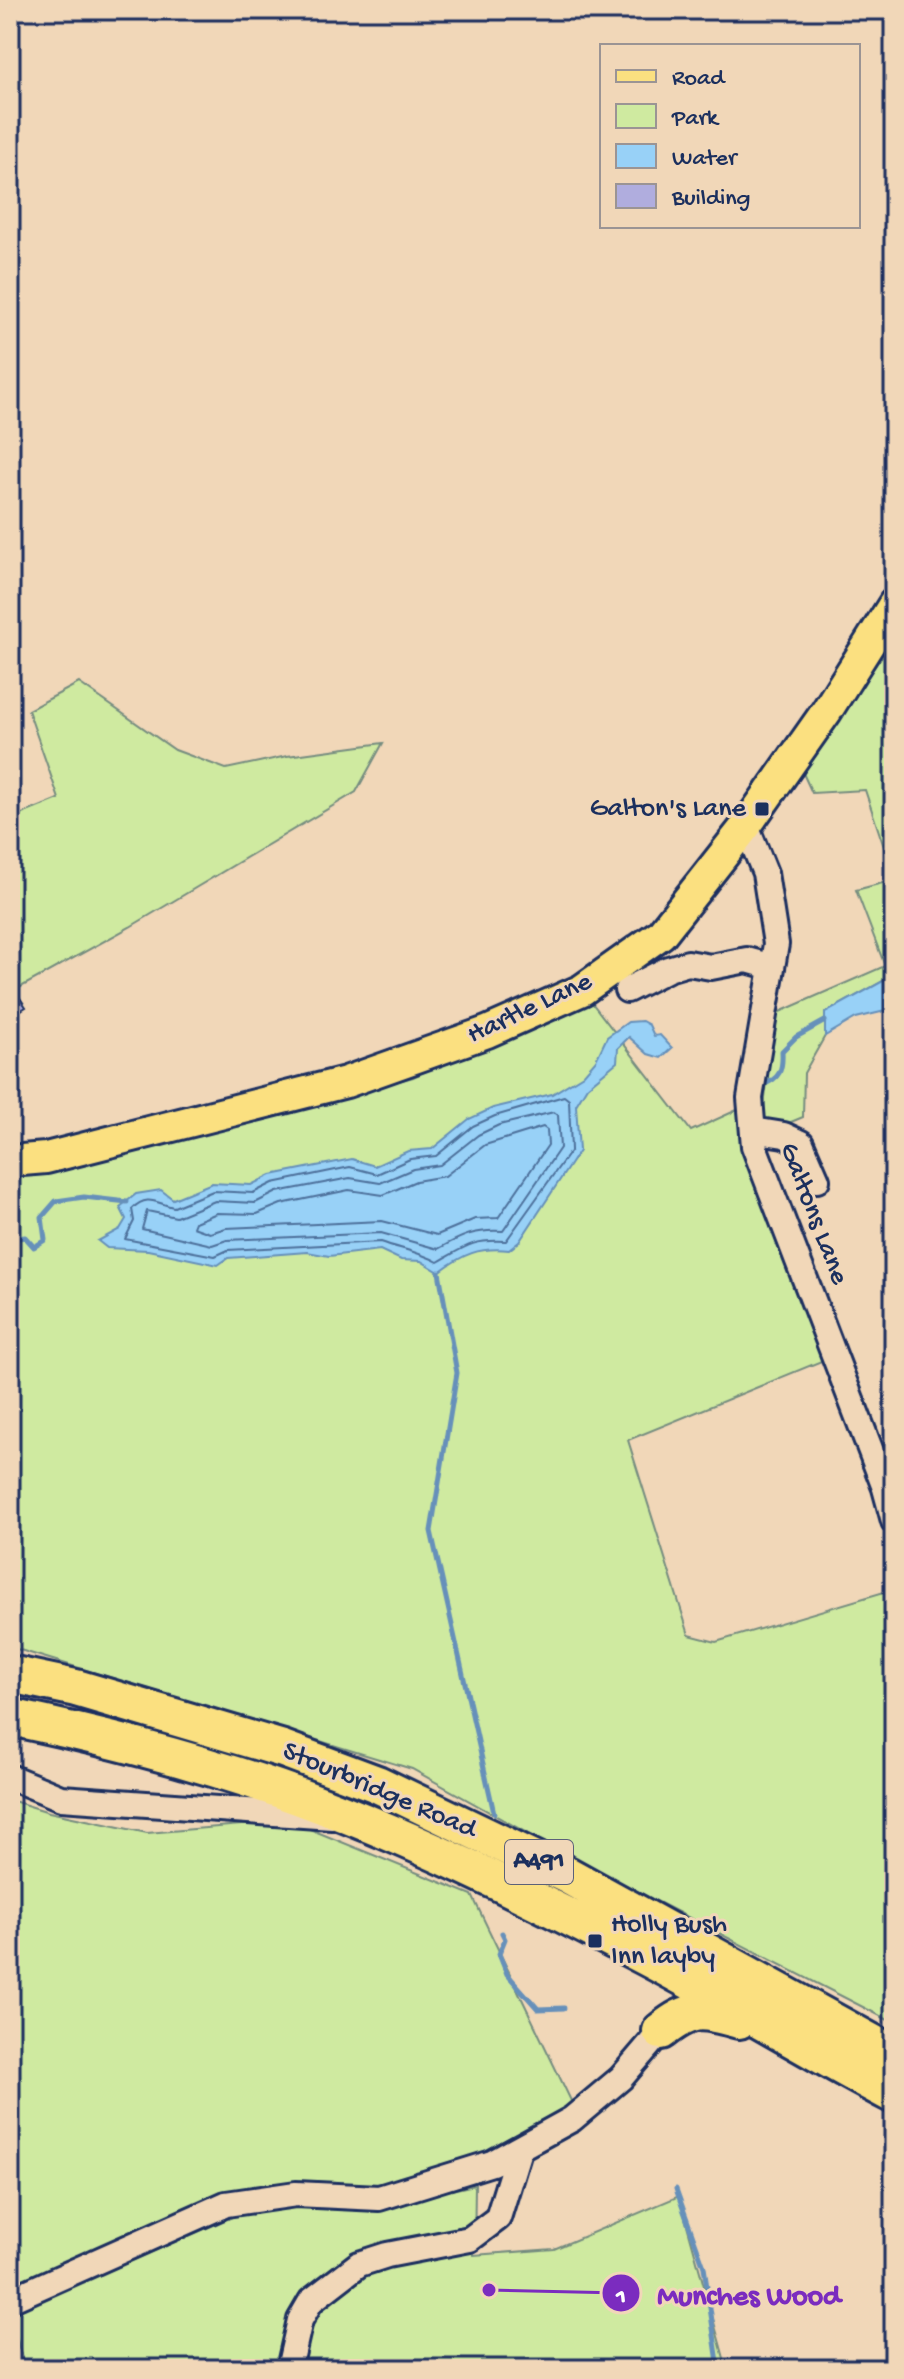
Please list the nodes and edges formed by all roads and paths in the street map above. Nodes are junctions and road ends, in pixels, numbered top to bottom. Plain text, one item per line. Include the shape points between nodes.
1 (894, 604) edge
2 (746, 826) junction
3 (772, 967) junction
4 (627, 990) dead end
5 (753, 1130) junction
6 (10, 1161) edge
7 (817, 1180) dead end
8 (894, 1521) edge
9 (10, 1674) edge
10 (10, 1717) edge
11 (10, 1777) edge
12 (350, 1817) junction
13 (647, 1957) junction
14 (764, 2025) junction
15 (661, 2031) junction
16 (894, 2055) edge
17 (894, 2095) edge
18 (519, 2150) junction
19 (10, 2300) edge
20 (289, 2369) edge

1 - 2 main road, Hartle Lane
2 - 3 street, Galtons Lane via 765,873 776,944
2 - 6 main road, Hartle Lane via 661,934 582,990 487,1032 346,1082 46,1158
3 - 4 street via 747,960 711,967 688,963
3 - 5 street, Galtons Lane via 750,1098
5 - 7 street via 801,1143
5 - 8 street, Galtons Lane via 754,1146
9 - 16 highway, Stourbridge Road / A491 via 283,1749 377,1784 567,1875
10 - 12 highway, Stourbridge Road / A491 via 262,1784
11 - 12 street via 61,1798
12 - 13 highway, Stourbridge Road / A491
13 - 14 highway, Stourbridge Road / A491
13 - 15 highway via 656,1981
14 - 15 highway via 704,2010 688,2012
14 - 17 highway, Stourbridge Road / A491
15 - 18 street via 621,2078 582,2111
18 - 19 street via 379,2198 296,2194 226,2204
18 - 20 street via 498,2218 470,2239 359,2264 311,2301 300,2320

